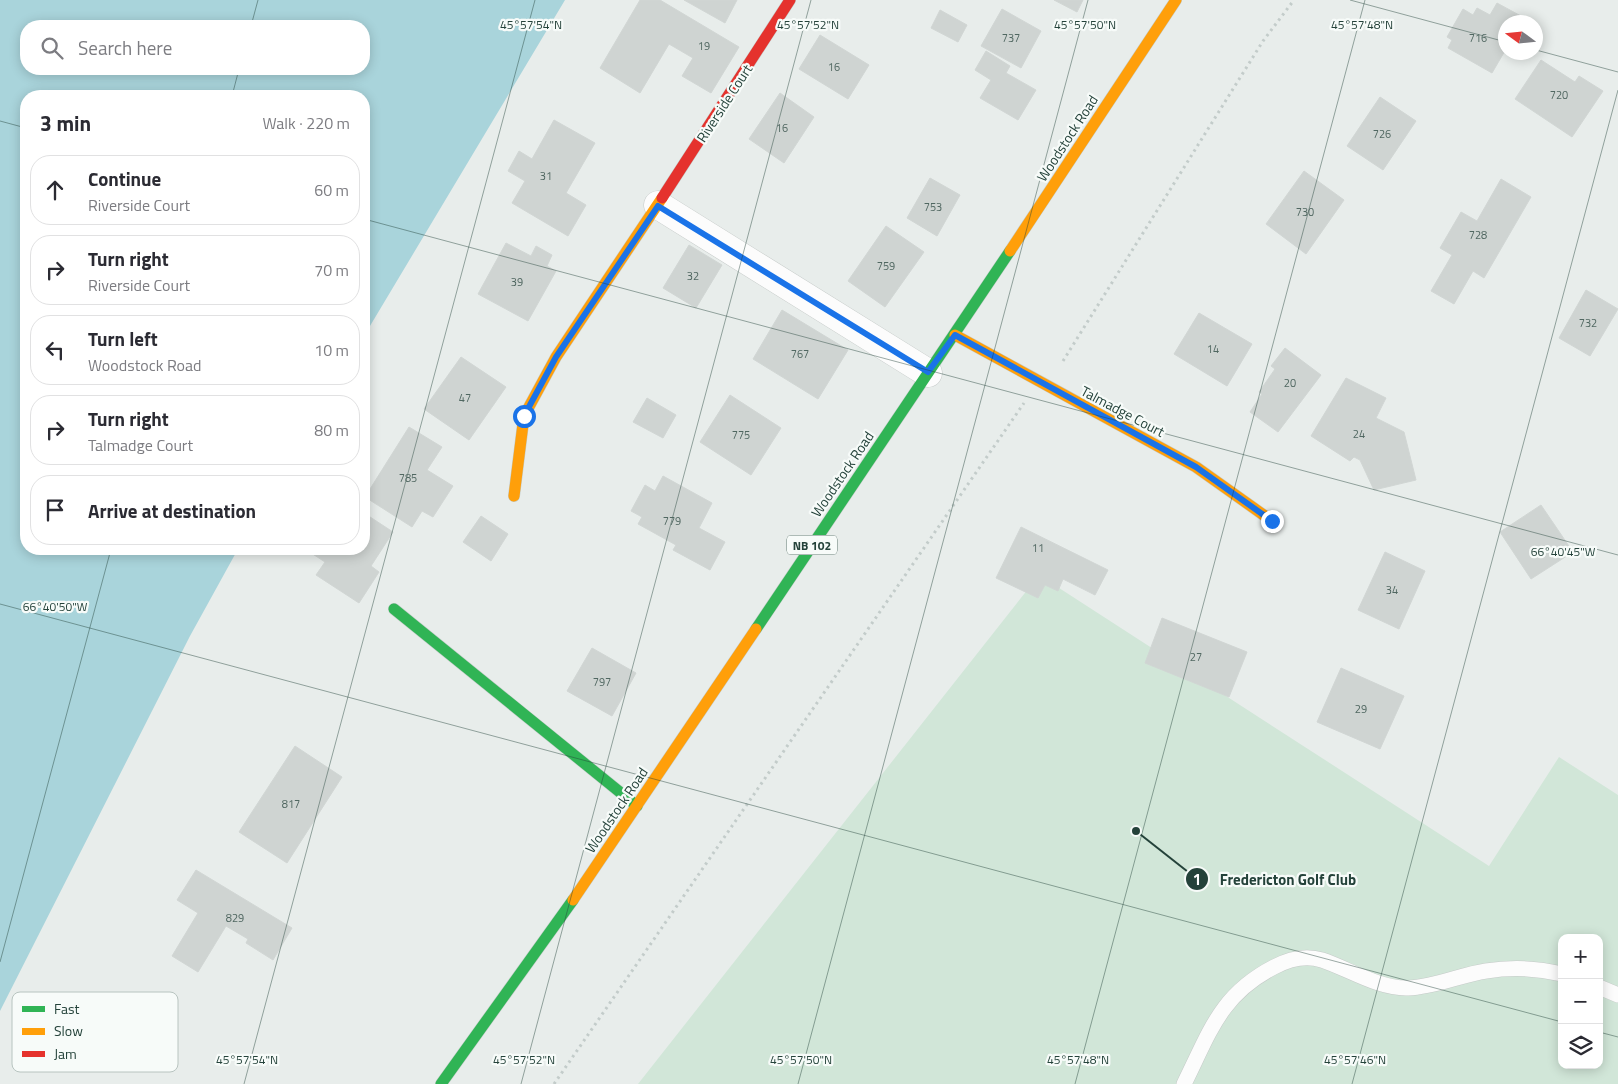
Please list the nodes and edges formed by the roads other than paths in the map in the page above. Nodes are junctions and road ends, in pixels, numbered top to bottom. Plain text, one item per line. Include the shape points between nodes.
1 (790, 0) edge
2 (1176, 0) edge
3 (658, 206) junction
4 (955, 335) junction
5 (928, 372) junction
6 (514, 496) dead end
7 (1272, 521) dead end
8 (394, 609) dead end
9 (637, 806) junction
10 (1558, 973) edge
11 (1603, 989) edge
12 (1618, 995) edge
13 (441, 1084) edge
14 (1184, 1084) edge

1 - 3 main road, Riverside Court
2 - 4 main road, Woodstock Road / NB 102
3 - 5 street
3 - 6 main road, Riverside Court via 556,357 524,416
4 - 5 main road, Woodstock Road / NB 102
4 - 7 main road, Talmadge Court via 1196,467
5 - 9 main road, Woodstock Road / NB 102
8 - 9 main road
9 - 13 main road, Woodstock Road / NB 102 via 546,941
10 - 14 lane via 1516,968 1486,971 1426,987 1406,988 1388,986 1320,959 1285,961 1252,978 1229,1000
11 - 12 lane

